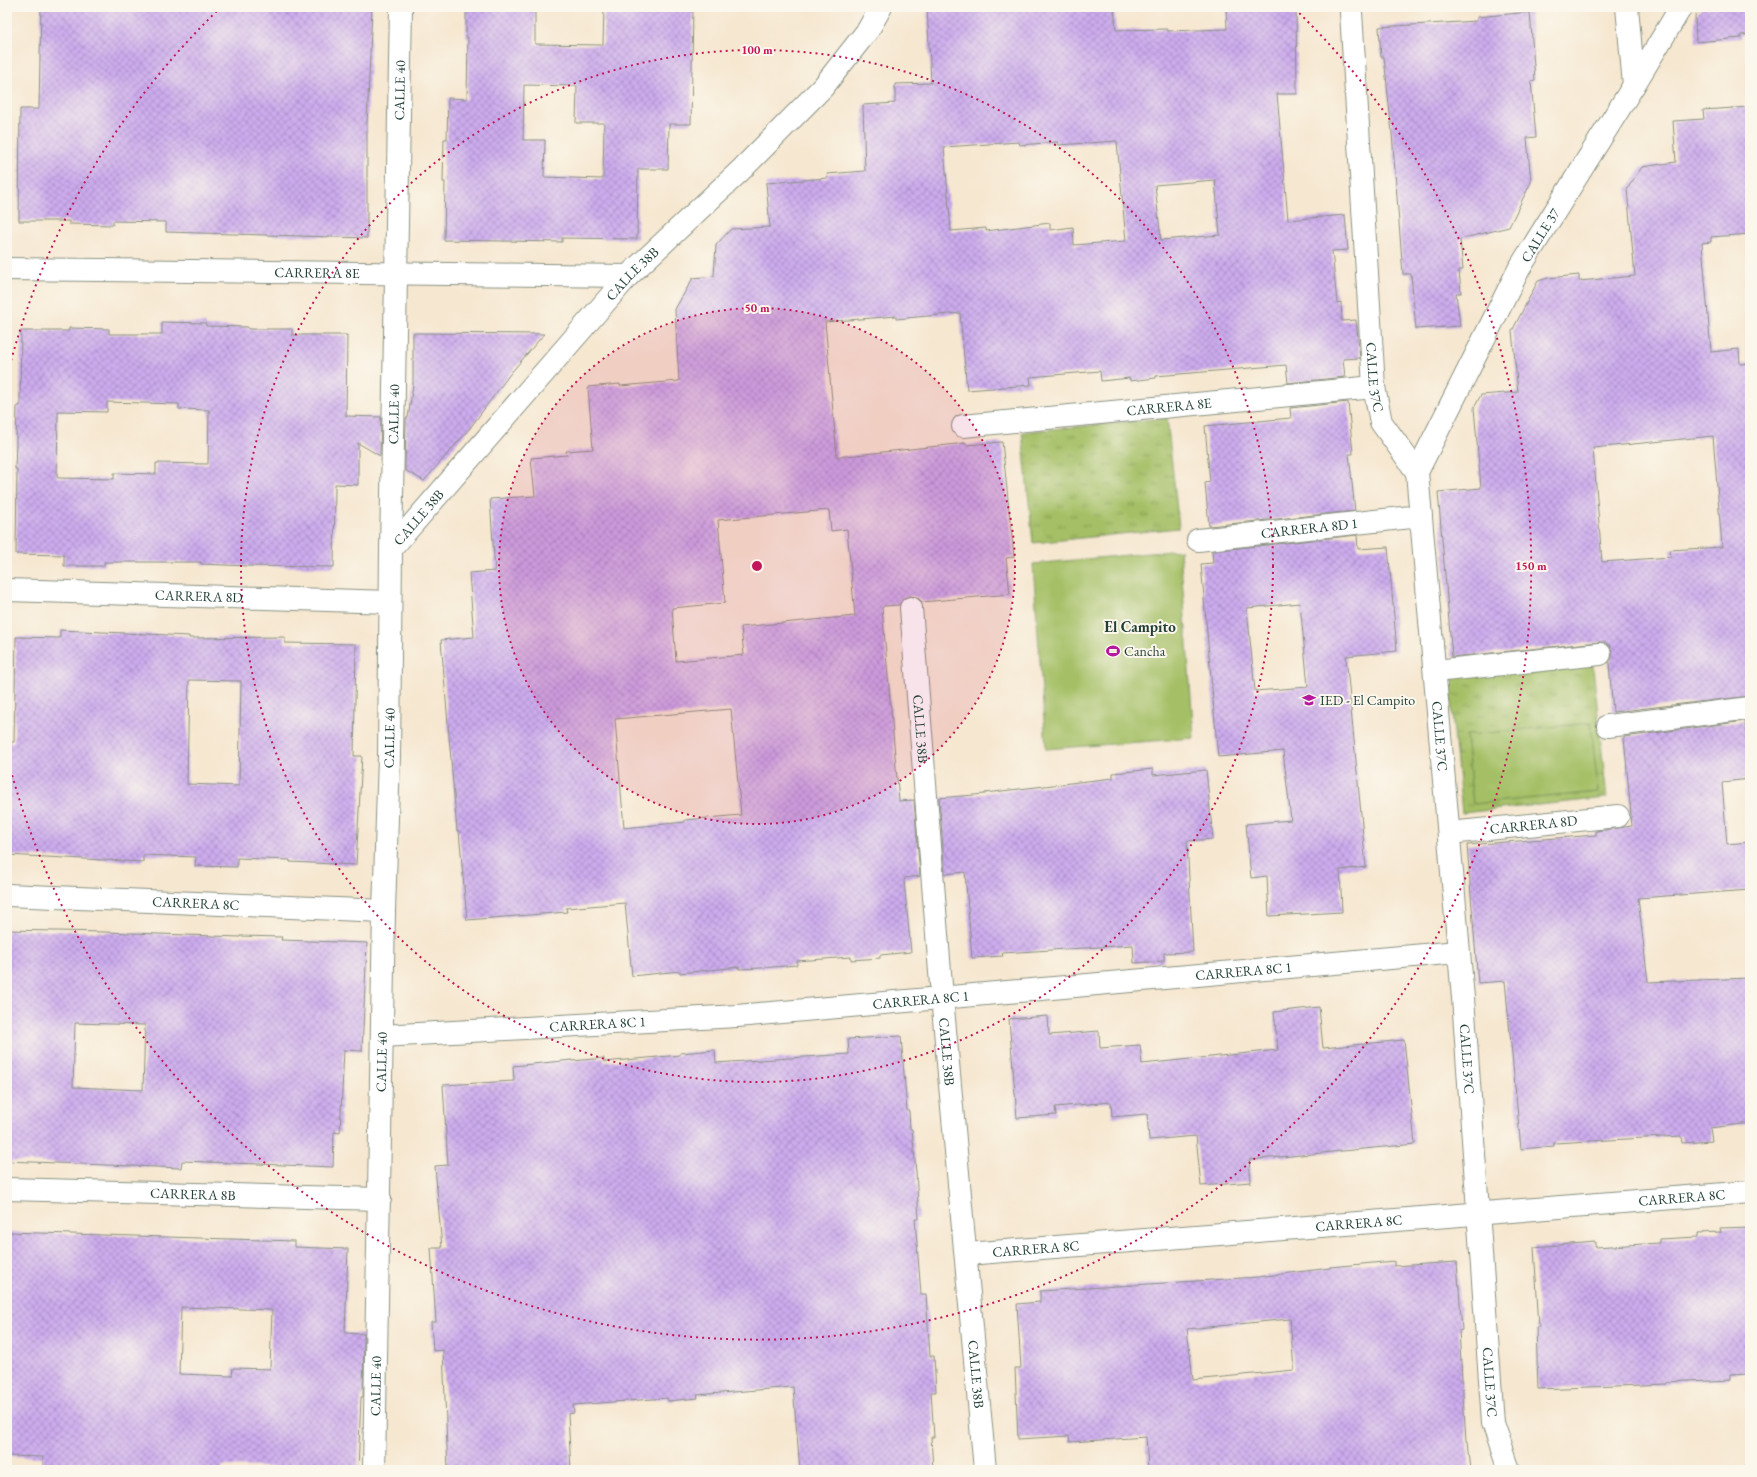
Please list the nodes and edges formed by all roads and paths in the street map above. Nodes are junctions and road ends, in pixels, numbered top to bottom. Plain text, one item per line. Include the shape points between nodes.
1 (401, 7) edge
2 (881, 7) edge
3 (1627, 7) edge
4 (1681, 7) edge
5 (1351, 12) dead end
6 (1634, 85) junction
7 (7, 269) edge
8 (396, 273) junction
9 (628, 276) junction
10 (1374, 387) junction
11 (964, 426) dead end
12 (1417, 472) junction
13 (1421, 516) junction
14 (1198, 540) dead end
15 (391, 548) junction
16 (7, 590) edge
17 (390, 602) junction
18 (911, 608) dead end
19 (1600, 654) dead end
20 (1434, 671) junction
21 (1750, 708) edge
22 (1608, 726) dead end
23 (1618, 816) dead end
24 (1449, 833) junction
25 (7, 895) edge
26 (384, 911) junction
27 (1458, 952) junction
28 (942, 997) junction
29 (382, 1036) junction
30 (7, 1188) edge
31 (1750, 1192) edge
32 (380, 1199) junction
33 (1477, 1214) junction
34 (967, 1254) junction
35 (374, 1470) edge
36 (985, 1470) edge
37 (1509, 1470) edge

1 - 8 street, CALLE 40
2 - 9 street, CALLE 38B via 868,30 823,87
3 - 6 street
4 - 6 street, CALLE 37
5 - 10 street, CALLE 37C
6 - 12 street, CALLE 37 via 1519,269
7 - 8 street, CARRERA 8E
8 - 9 street, CARRERA 8E
8 - 15 street, CALLE 40
9 - 15 street, CALLE 38B
10 - 11 street, CARRERA 8E
10 - 12 street, CALLE 37C via 1381,422
12 - 13 street, CALLE 37C
13 - 14 street, CARRERA 8D 1
13 - 20 street, CALLE 37C
15 - 17 street, CALLE 40
16 - 17 street, CARRERA 8D
17 - 26 street, CALLE 40
18 - 28 street, CALLE 38B
19 - 20 street
20 - 24 street, CALLE 37C
21 - 22 street
23 - 24 street, CARRERA 8D
24 - 27 street, CALLE 37C
25 - 26 street, CARRERA 8C
26 - 29 street, CALLE 40
27 - 28 street, CARRERA 8C 1
27 - 33 street, CALLE 37C
28 - 29 street, CARRERA 8C 1 via 738,1016
28 - 34 street, CALLE 38B
29 - 32 street, CALLE 40
30 - 32 street, CARRERA 8B
31 - 33 street, CARRERA 8C
32 - 35 street, CALLE 40
33 - 34 street, CARRERA 8C
33 - 37 street, CALLE 37C via 1493,1423
34 - 36 street, CALLE 38B

